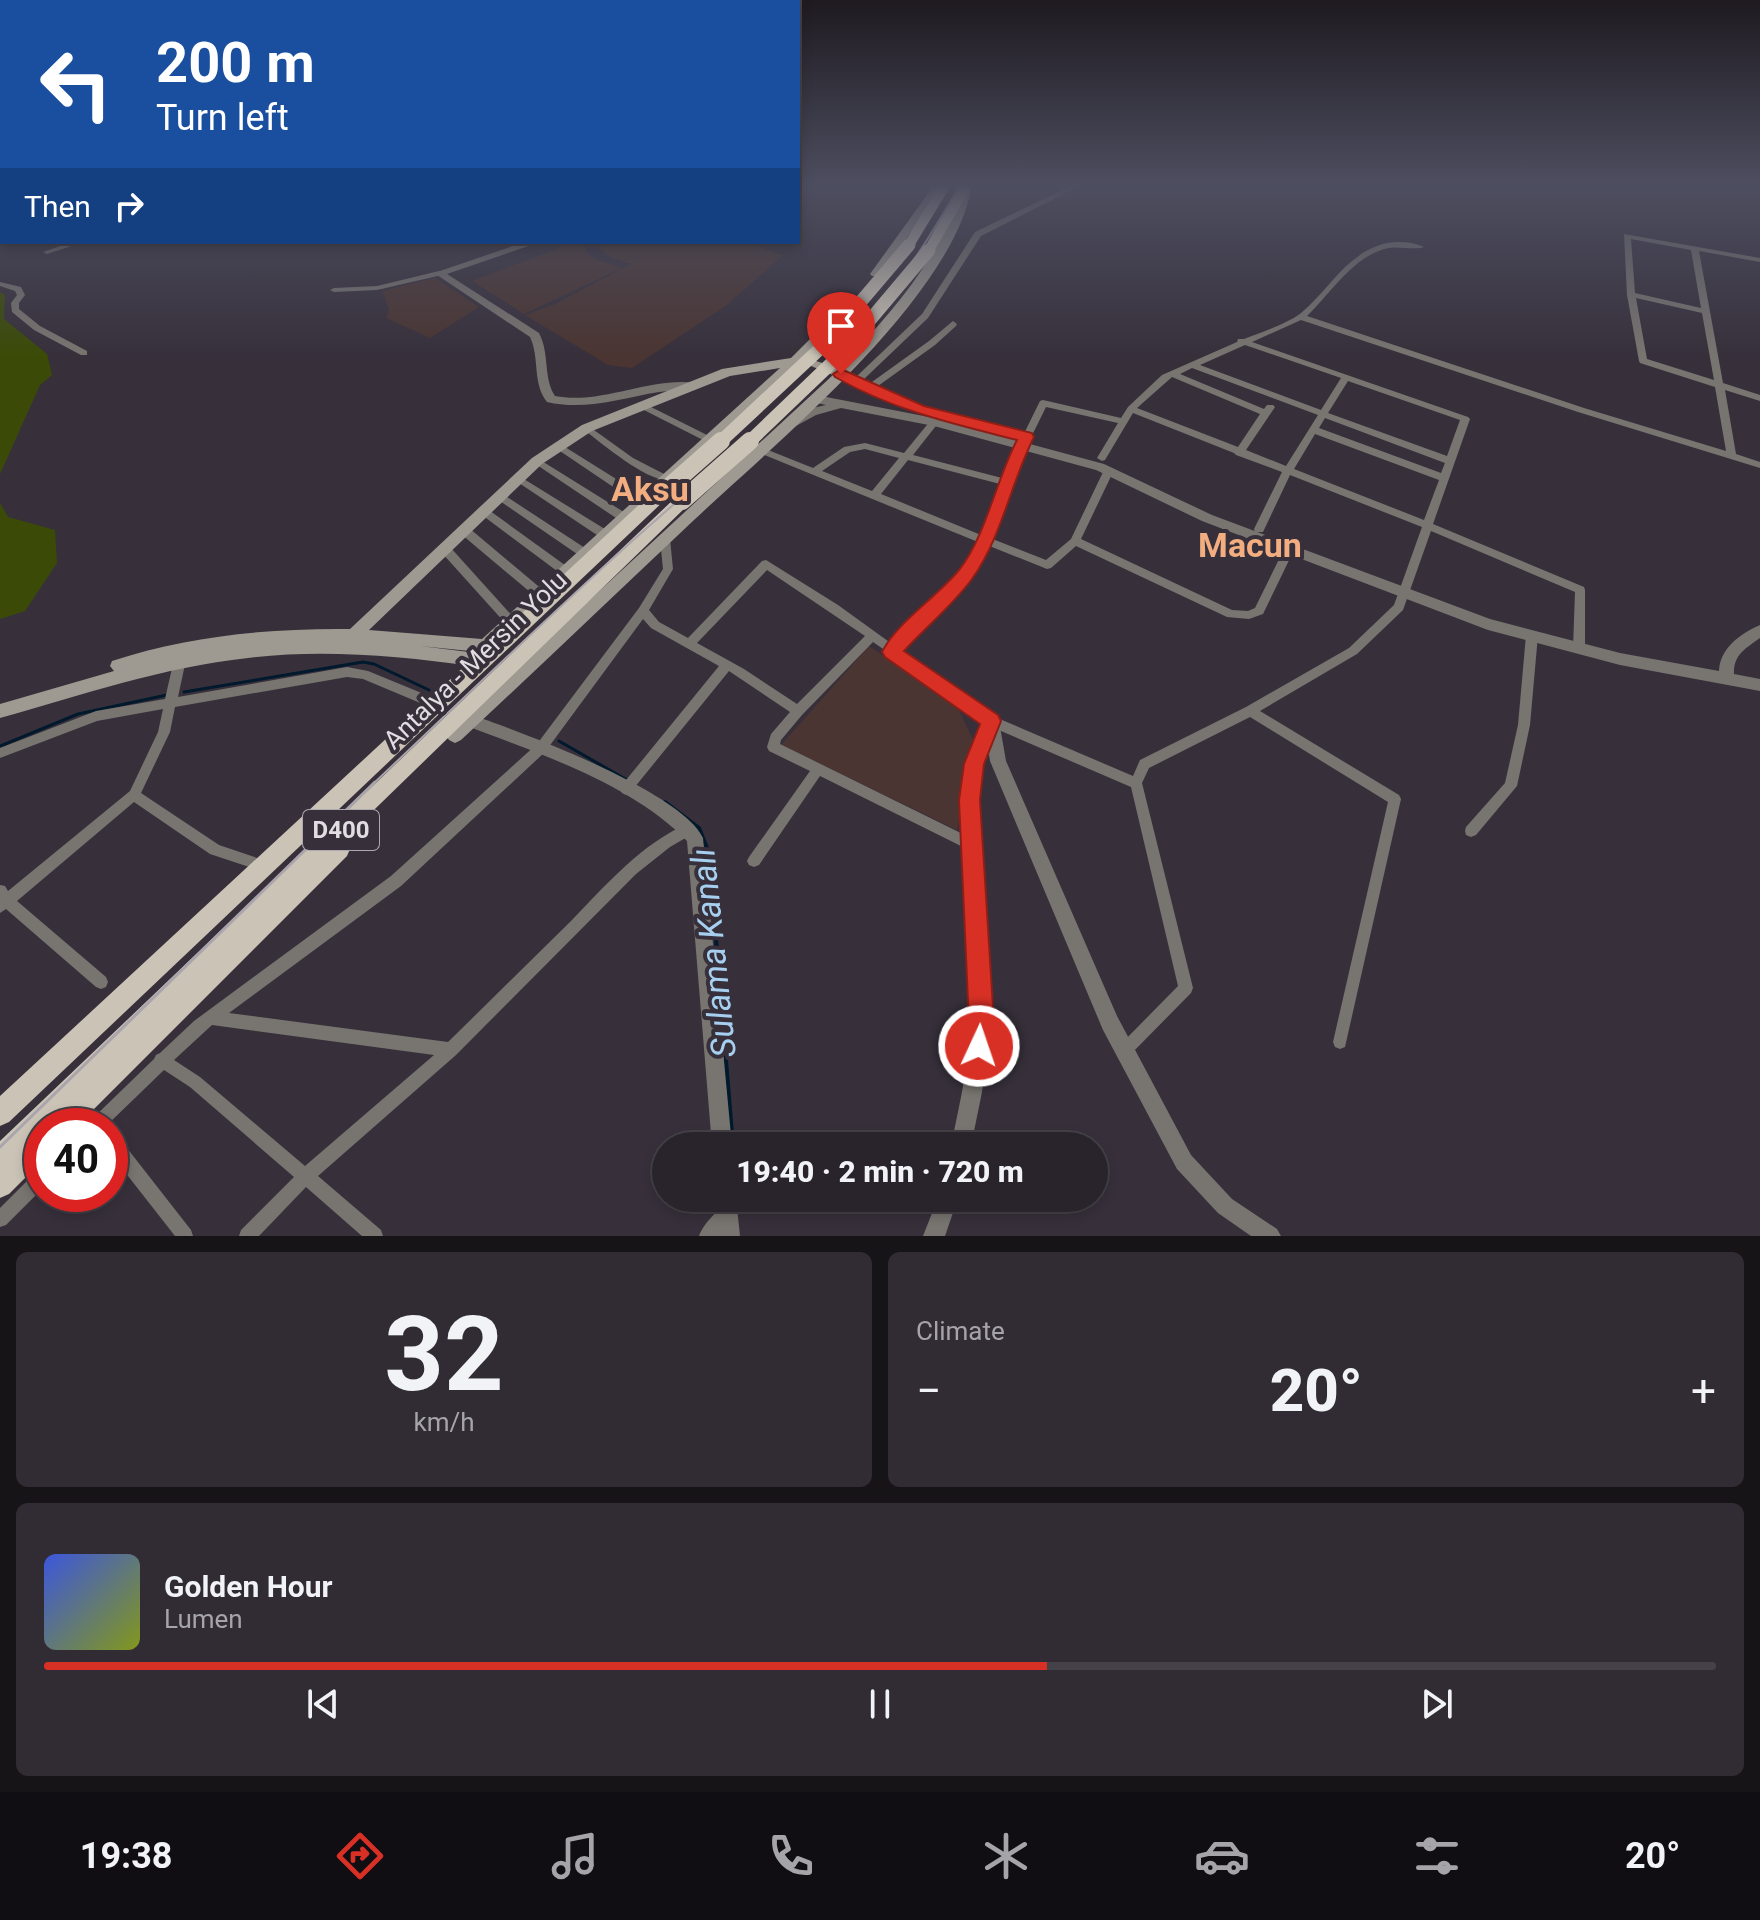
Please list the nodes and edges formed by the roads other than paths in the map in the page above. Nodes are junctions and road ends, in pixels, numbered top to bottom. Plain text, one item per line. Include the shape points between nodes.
1 (899, 242) edge
2 (911, 242) edge
3 (934, 242) edge
4 (945, 242) edge
5 (973, 242) edge
6 (1627, 242) edge
7 (1657, 242) edge
8 (73, 244) edge
9 (529, 244) edge
10 (1420, 247) dead end
11 (1695, 249) junction
12 (47, 252) dead end
13 (1760, 260) edge
14 (439, 273) junction
15 (0, 284) edge
16 (334, 290) dead end
17 (1631, 295) junction
18 (1706, 311) junction
19 (1301, 317) junction
20 (953, 324) dead end
21 (1241, 341) junction
22 (84, 353) dead end
23 (854, 360) junction
24 (796, 361) junction
25 (1191, 365) junction
26 (752, 369) junction
27 (841, 374) junction
28 (1172, 374) junction
29 (1346, 377) junction
30 (772, 382) junction
31 (863, 384) junction
32 (693, 386) junction
33 (1720, 386) junction
34 (1277, 398) junction
35 (1760, 398) edge
36 (816, 399) junction
37 (641, 405) junction
38 (846, 405) junction
39 (1131, 409) junction
40 (1266, 413) junction
41 (1323, 415) junction
42 (1123, 421) junction
43 (934, 422) junction
44 (587, 428) junction
45 (782, 430) junction
46 (1314, 430) junction
47 (708, 439) junction
48 (1024, 441) junction
49 (557, 445) junction
50 (760, 450) junction
51 (1239, 453) junction
52 (906, 457) junction
53 (1732, 457) junction
54 (537, 461) junction
55 (1450, 461) junction
56 (1105, 464) junction
57 (1760, 465) edge
58 (815, 471) junction
59 (1287, 472) junction
60 (1444, 478) junction
61 (519, 479) junction
62 (1005, 482) junction
63 (670, 491) junction
64 (874, 496) junction
65 (501, 497) junction
66 (641, 500) junction
67 (486, 512) junction
68 (623, 517) junction
69 (1426, 525) junction
70 (1259, 529) junction
71 (465, 531) junction
72 (604, 534) junction
73 (665, 539) junction
74 (984, 541) junction
75 (1075, 541) junction
76 (446, 550) junction
77 (1289, 550) junction
78 (584, 553) junction
79 (565, 571) junction
80 (1406, 589) junction
81 (540, 594) junction
82 (643, 611) junction
83 (510, 621) junction
84 (1760, 631) edge
85 (1530, 634) junction
86 (872, 636) junction
87 (352, 640) junction
88 (689, 644) junction
89 (1579, 648) junction
90 (478, 652) junction
91 (891, 652) junction
92 (181, 656) junction
93 (727, 665) junction
94 (1727, 679) junction
95 (1760, 685) edge
96 (444, 698) junction
97 (0, 701) edge
98 (172, 701) junction
99 (0, 711) edge
100 (798, 711) junction
101 (1250, 711) junction
102 (991, 721) junction
103 (463, 728) junction
104 (541, 748) junction
105 (0, 753) edge
106 (818, 769) junction
107 (1136, 783) junction
108 (630, 784) junction
109 (134, 795) junction
110 (372, 800) junction
111 (689, 829) junction
112 (1471, 831) dead end
113 (970, 844) junction
114 (754, 861) dead end
115 (266, 866) junction
116 (2, 899) edge
117 (101, 982) dead end
118 (211, 1018) junction
119 (1340, 1042) dead end
120 (451, 1050) junction
121 (1125, 1050) junction
122 (161, 1060) junction
123 (77, 1108) edge
124 (114, 1108) edge
125 (0, 1113) edge
126 (721, 1132) edge
127 (964, 1132) edge
128 (0, 1159) edge
129 (24, 1161) edge
130 (128, 1163) edge
131 (305, 1177) junction
132 (0, 1185) edge
133 (24, 1196) edge
134 (723, 1212) edge
135 (727, 1212) edge
136 (943, 1212) edge
137 (0, 1219) edge
138 (185, 1236) edge
139 (247, 1236) edge
140 (375, 1236) edge
141 (707, 1236) edge
142 (729, 1236) edge
143 (934, 1236) edge
144 (1270, 1236) edge

1 - 24 main road via 857,298
2 - 63 highway, Antalya - Mersin Yolu / D400, bridge via 814,356
3 - 63 highway, Antalya - Mersin Yolu / D400, bridge via 825,374
4 - 23 main road
5 - 31 street via 925,316
6 - 17 street
7 - 11 street
8 - 12 street
9 - 14 street
10 - 19 street via 1394,244 1363,257
11 - 13 street
11 - 18 street
14 - 16 street via 377,288
14 - 32 street via 535,335 543,349 542,387 551,399 572,402
15 - 22 street via 18,289 15,310
17 - 18 street
17 - 33 street via 1643,361
18 - 33 street
19 - 21 street
19 - 53 street
20 - 31 street via 932,343
21 - 25 street
21 - 29 street
23 - 27 main road
23 - 31 street
24 - 26 main road
24 - 27 main road
24 - 30 main road
25 - 28 street
25 - 34 street
26 - 30 main road
26 - 32 main road via 727,372
27 - 31 street
27 - 36 main road
28 - 39 street
28 - 40 street
29 - 41 street
29 - 55 street via 1465,419
30 - 36 main road
30 - 47 main road
31 - 48 street via 920,410
32 - 37 main road
33 - 35 street
33 - 53 street
34 - 40 street
34 - 41 street
36 - 38 street
36 - 45 main road
37 - 44 main road
37 - 47 street
38 - 43 street
38 - 45 street via 812,412
39 - 42 street
39 - 51 street
40 - 51 street
41 - 46 street
41 - 55 street
42 - 48 street via 1043,403
42 - 56 street
43 - 48 street
43 - 52 street
44 - 49 main road
44 - 63 street
45 - 50 main road
46 - 59 street
46 - 60 street
47 - 63 main road
48 - 56 street
48 - 62 street
49 - 54 main road
49 - 66 street
50 - 58 street
50 - 73 main road
51 - 59 street
52 - 58 street via 856,446
52 - 62 street
52 - 64 street
53 - 57 street
54 - 61 main road
54 - 68 street
55 - 60 street
56 - 70 street
56 - 75 street
56 - 77 street via 1207,518
58 - 64 street
59 - 69 street
59 - 70 street
60 - 69 street
61 - 65 main road
61 - 72 street
62 - 74 street
63 - 66 main road
63 - 96 highway, Antalya - Mersin Yolu / D400
63 - 110 highway, Antalya - Mersin Yolu / D400 via 568,608
64 - 74 street
65 - 67 main road
65 - 78 street
66 - 68 main road
67 - 71 main road
67 - 79 street
68 - 72 main road
69 - 80 street
69 - 89 street via 1580,590
70 - 80 street
71 - 76 main road
71 - 81 street
72 - 78 main road
73 - 82 street via 668,569
73 - 103 main road
74 - 75 street via 1047,565
74 - 91 street via 966,574
75 - 77 street via 1243,616 1259,611
76 - 83 street
76 - 87 main road
77 - 80 street
78 - 79 main road
79 - 81 main road
80 - 85 street
80 - 101 street via 1399,607 1353,651
81 - 83 main road
82 - 88 street via 655,625
82 - 104 street
83 - 90 main road
84 - 94 street via 1727,657
85 - 89 street
85 - 112 street via 1524,725 1511,786
86 - 88 street via 766,564
86 - 91 street
86 - 100 street
87 - 90 main road
87 - 92 main road
88 - 93 street
89 - 94 street
90 - 96 highway
91 - 102 street
92 - 97 main road
92 - 98 street
92 - 99 main road
93 - 100 street
93 - 108 street
94 - 95 street
96 - 98 street via 347,672
96 - 115 highway, Antalya - Mersin Yolu / D400
98 - 105 street via 96,716
98 - 109 street via 164,732
100 - 106 street via 773,747
101 - 107 street via 1144,764
101 - 119 street via 1395,799
102 - 107 street
102 - 113 street via 974,764
102 - 121 street via 998,761
103 - 104 street
103 - 110 highway
103 - 123 highway
104 - 108 street
104 - 118 street via 396,881
106 - 113 street
106 - 114 street
107 - 121 street via 1186,988
108 - 111 street
109 - 115 street via 215,850
109 - 116 street
110 - 128 highway, Antalya - Mersin Yolu / D400
111 - 120 street via 631,870
111 - 126 street via 695,838
113 - 127 street via 982,1023
115 - 125 highway, Antalya - Mersin Yolu / D400
116 - 117 street
118 - 120 street
118 - 122 street
120 - 131 street
121 - 144 street via 1184,1162 1225,1206
122 - 124 street
122 - 131 street via 195,1082
129 - 132 highway
130 - 138 street
131 - 139 street
131 - 140 street
133 - 137 street
134 - 141 street
135 - 142 street
136 - 143 street

